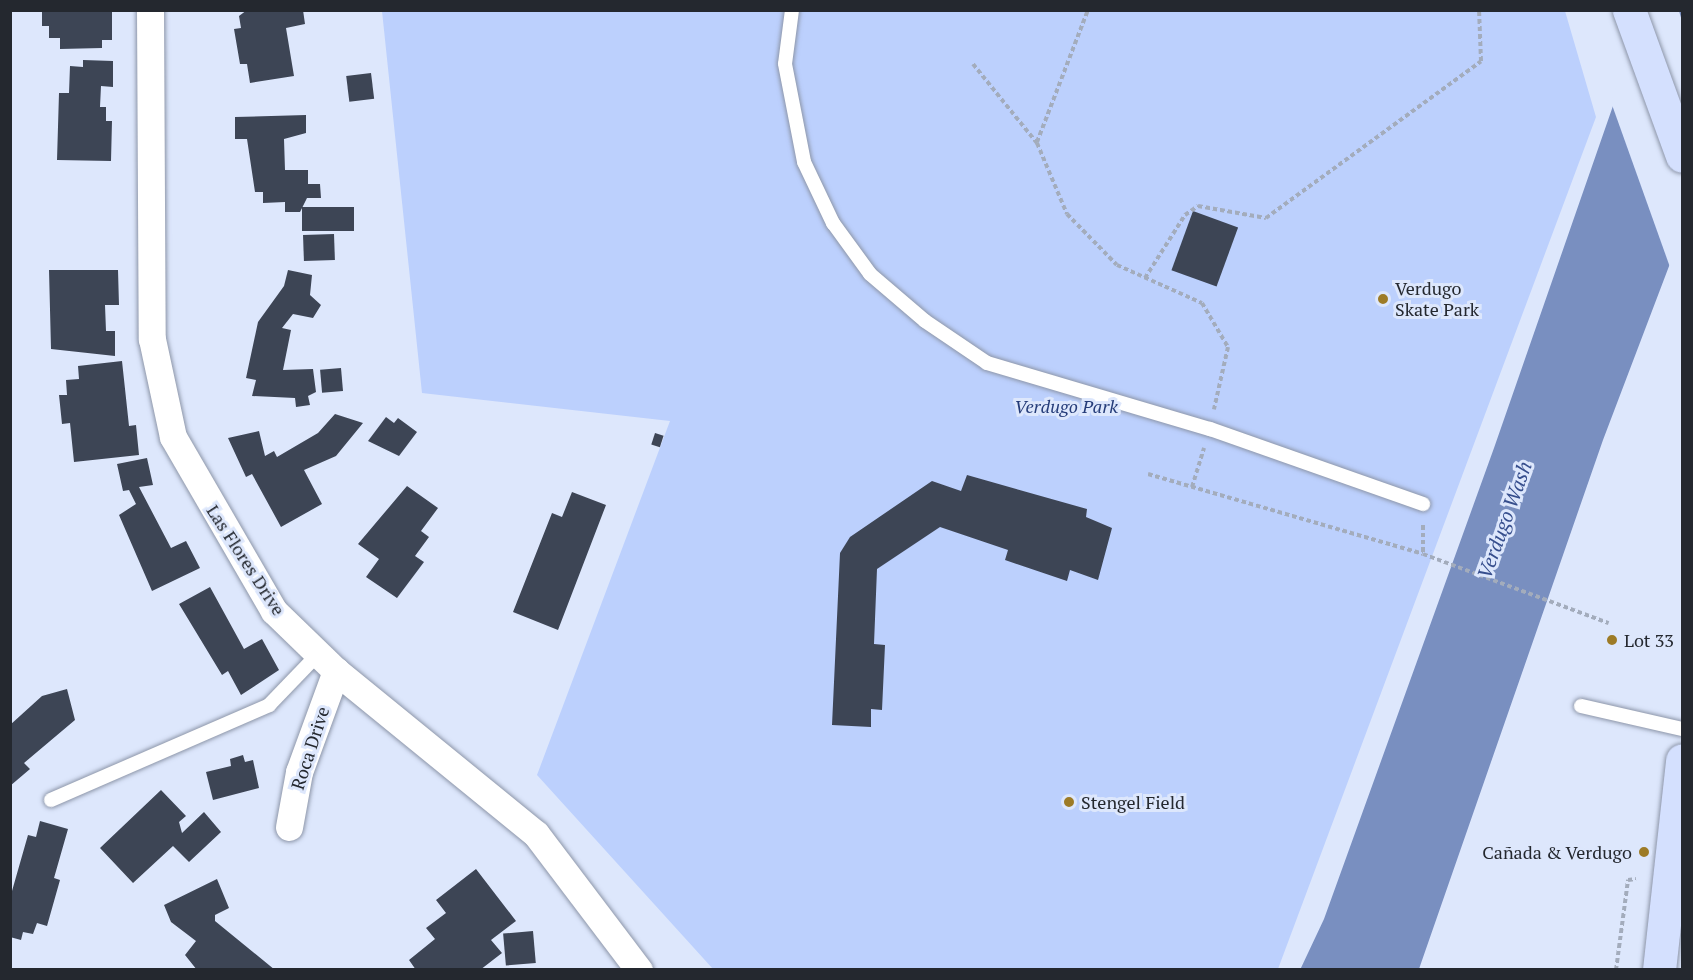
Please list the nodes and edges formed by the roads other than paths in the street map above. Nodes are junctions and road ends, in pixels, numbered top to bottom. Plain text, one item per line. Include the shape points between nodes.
1 (150, 10) edge
2 (792, 10) edge
3 (1629, 10) edge
4 (1683, 156) edge
5 (1423, 504) dead end
6 (327, 662) junction
7 (1581, 706) dead end
8 (1683, 729) edge
9 (1683, 760) edge
10 (51, 800) dead end
11 (289, 827) dead end
12 (639, 969) edge
13 (1659, 969) edge

1 - 6 street, Las Flores Drive via 152,339 173,437 274,610
2 - 5 lane via 785,64 804,162 833,223 870,274 925,321 987,363 1210,429
3 - 4 main road
6 - 10 lane via 269,705
6 - 11 street, Roca Drive
6 - 12 street, Las Flores Drive via 536,834
7 - 8 lane
9 - 13 main road

